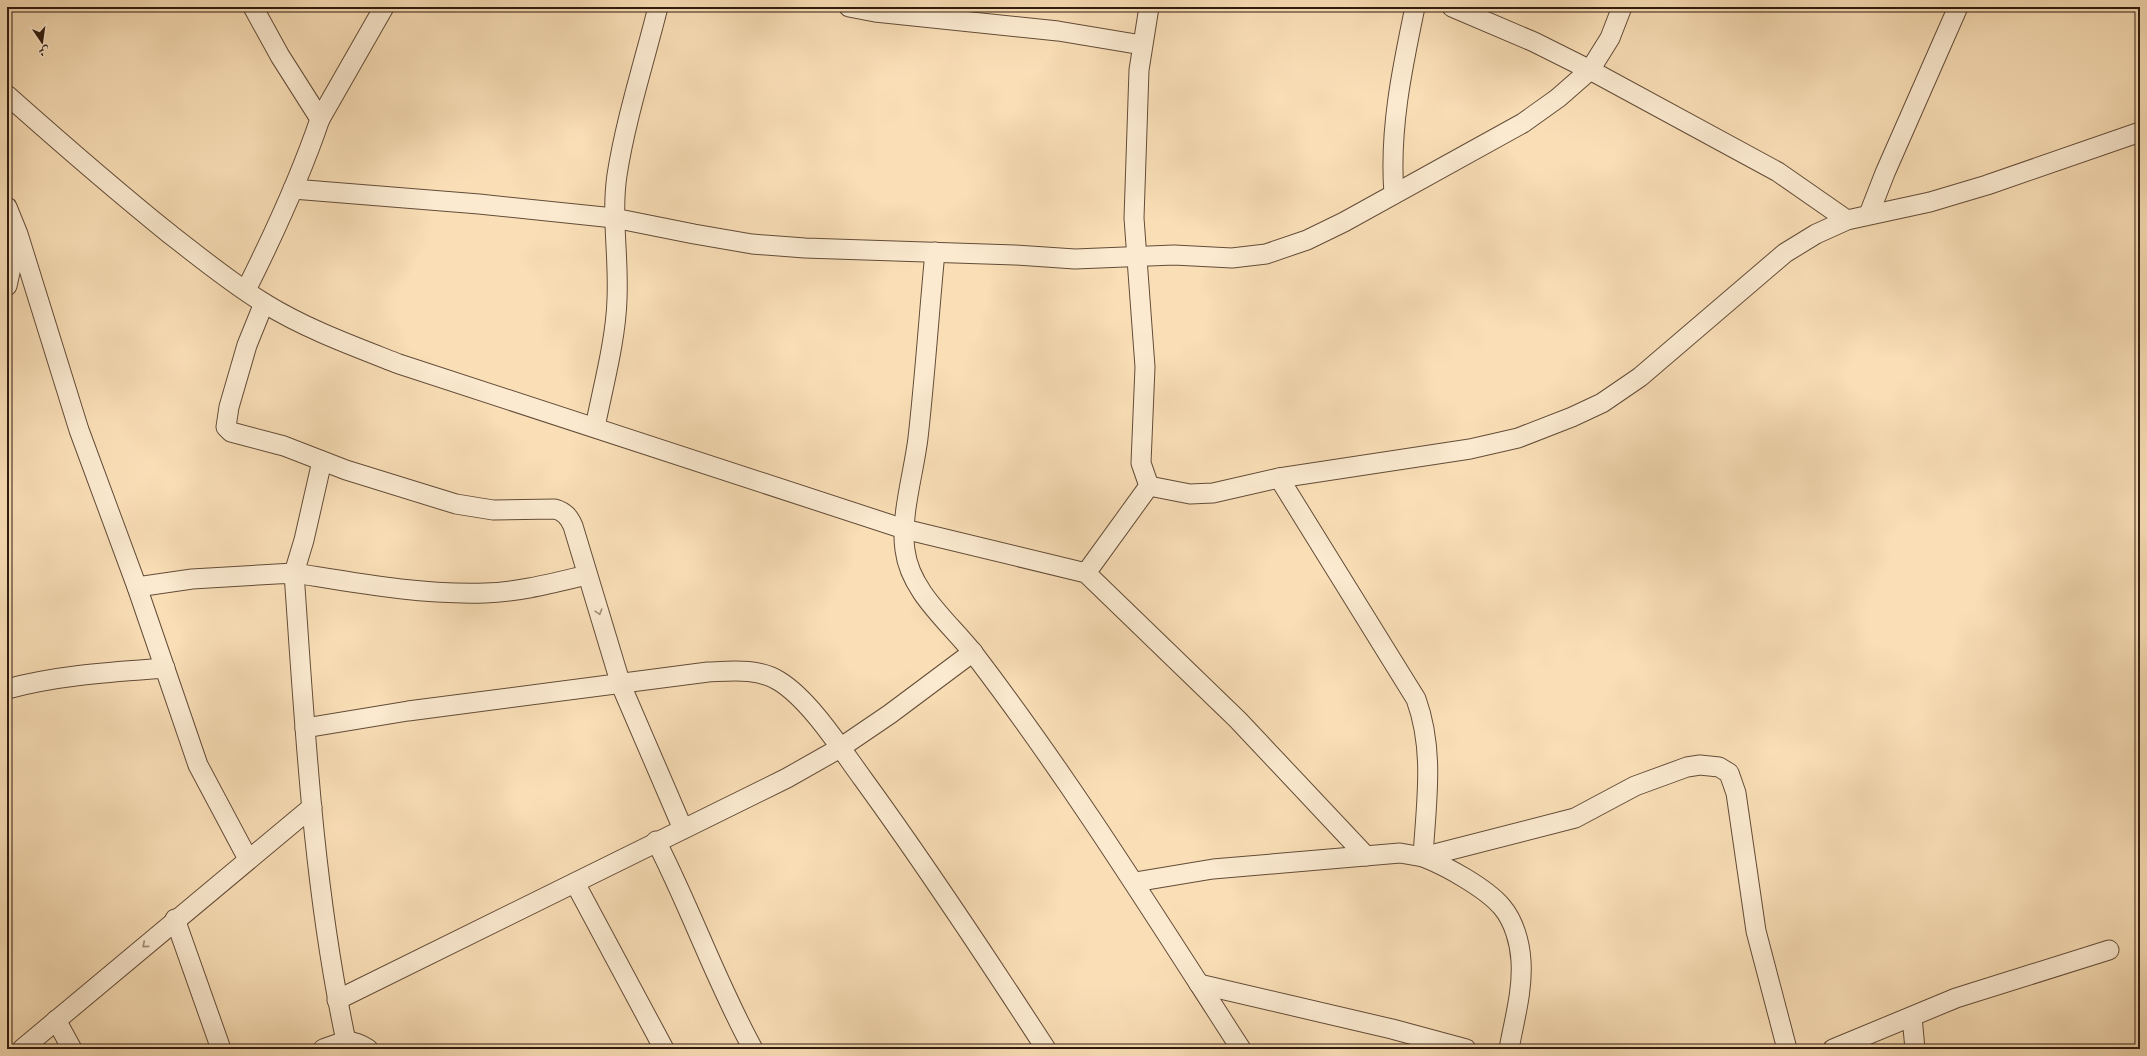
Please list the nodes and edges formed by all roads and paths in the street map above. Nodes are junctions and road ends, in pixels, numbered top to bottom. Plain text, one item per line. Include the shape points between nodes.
1 (253, 7) edge
2 (384, 7) edge
3 (658, 7) edge
4 (849, 7) edge
5 (1149, 7) edge
6 (1415, 7) edge
7 (1452, 7) edge
8 (1622, 7) edge
9 (1958, 7) edge
10 (1142, 45) junction
11 (1590, 70) junction
12 (7, 95) edge
13 (320, 119) junction
14 (2140, 132) edge
15 (293, 189) junction
16 (1394, 194) junction
17 (7, 207) edge
18 (1869, 214) junction
19 (614, 218) junction
20 (1847, 220) junction
21 (18, 234) junction
22 (935, 252) junction
23 (1137, 256) junction
24 (7, 286) edge
25 (246, 290) junction
26 (264, 303) junction
27 (595, 427) junction
28 (322, 462) junction
29 (1280, 478) junction
30 (1149, 486) junction
31 (904, 529) junction
32 (294, 572) junction
33 (1086, 573) junction
34 (587, 575) junction
35 (137, 587) junction
36 (973, 652) junction
37 (165, 668) junction
38 (621, 685) junction
39 (7, 689) edge
40 (304, 728) junction
41 (840, 748) junction
42 (312, 807) junction
43 (683, 829) junction
44 (656, 841) junction
45 (1366, 856) junction
46 (1422, 857) junction
47 (248, 859) junction
48 (1135, 882) junction
49 (575, 883) junction
50 (175, 919) junction
51 (2108, 950) dead end
52 (1199, 984) junction
53 (337, 1000) junction
54 (1912, 1017) junction
55 (56, 1020) junction
56 (346, 1041) junction
57 (22, 1049) edge
58 (72, 1049) edge
59 (221, 1049) edge
60 (323, 1049) edge
61 (368, 1049) edge
62 (664, 1049) edge
63 (752, 1049) edge
64 (1046, 1049) edge
65 (1241, 1049) edge
66 (1466, 1049) edge
67 (1509, 1049) edge
68 (1786, 1049) edge
69 (1833, 1049) edge
70 (1915, 1049) edge

1 - 13 street
2 - 13 street
3 - 19 street via 624,136 617,176
4 - 10 street via 875,12 1058,31
5 - 10 street
6 - 16 street via 1395,121 1392,173
7 - 11 street via 1534,42
8 - 11 street via 1610,38
9 - 18 street
10 - 23 street via 1134,218
11 - 16 street via 1558,98 1523,123
11 - 20 street via 1778,172
12 - 25 street via 117,192 200,258
13 - 15 street
14 - 18 street via 1988,185 1930,202
15 - 19 street
15 - 25 street
16 - 23 street via 1307,240 1266,254 1232,258
17 - 21 street
18 - 20 street
19 - 22 street via 752,244
19 - 27 street via 618,257 618,301
20 - 29 street via 1816,234 1785,254 1640,377 1602,403 1572,417 1518,438 1470,449
21 - 24 street
21 - 35 street via 79,430
22 - 23 street via 1075,259
22 - 31 street via 918,436
23 - 30 street via 1145,367 1141,456
25 - 26 street
26 - 27 street via 310,327 399,364 554,416
26 - 28 street via 247,345 228,407 226,427 231,432 284,446
27 - 31 street
28 - 32 street
28 - 34 street via 474,508 555,509 564,512 572,526
29 - 30 street via 1213,493 1190,494
29 - 46 street via 1402,674 1420,709 1429,754
30 - 33 street
31 - 33 street
31 - 36 street via 905,552 921,590
32 - 34 street via 408,591 449,593 528,589
32 - 35 street via 192,579
32 - 40 street
33 - 45 street via 1238,720
34 -> 38 street
35 - 37 street
36 - 41 street
36 - 48 street
37 - 39 street via 90,674
37 - 47 street via 198,765
38 - 40 street
38 - 41 street via 708,672 755,672 768,676 790,689
38 - 43 street
40 - 42 street
41 - 43 street via 787,778
41 - 64 street via 935,881
42 - 47 street
42 - 53 street via 323,917
43 - 44 street
44 - 49 street
44 - 63 street
45 - 46 street via 1400,853
45 - 48 street via 1213,869
46 - 67 street via 1439,863 1487,894 1502,907 1512,924 1518,942 1521,979
46 - 68 street via 1576,818 1636,786 1674,770 1700,765 1719,767 1729,773 1736,793 1756,932
47 - 50 street
48 - 52 street
49 - 53 street
49 - 62 street
50 -> 55 street
50 - 59 street
51 - 54 street via 2002,982
52 - 65 street
52 - 66 street
53 - 56 street
54 - 69 street
54 - 70 street
55 - 57 street
55 - 58 street
56 - 60 street
56 - 61 street

